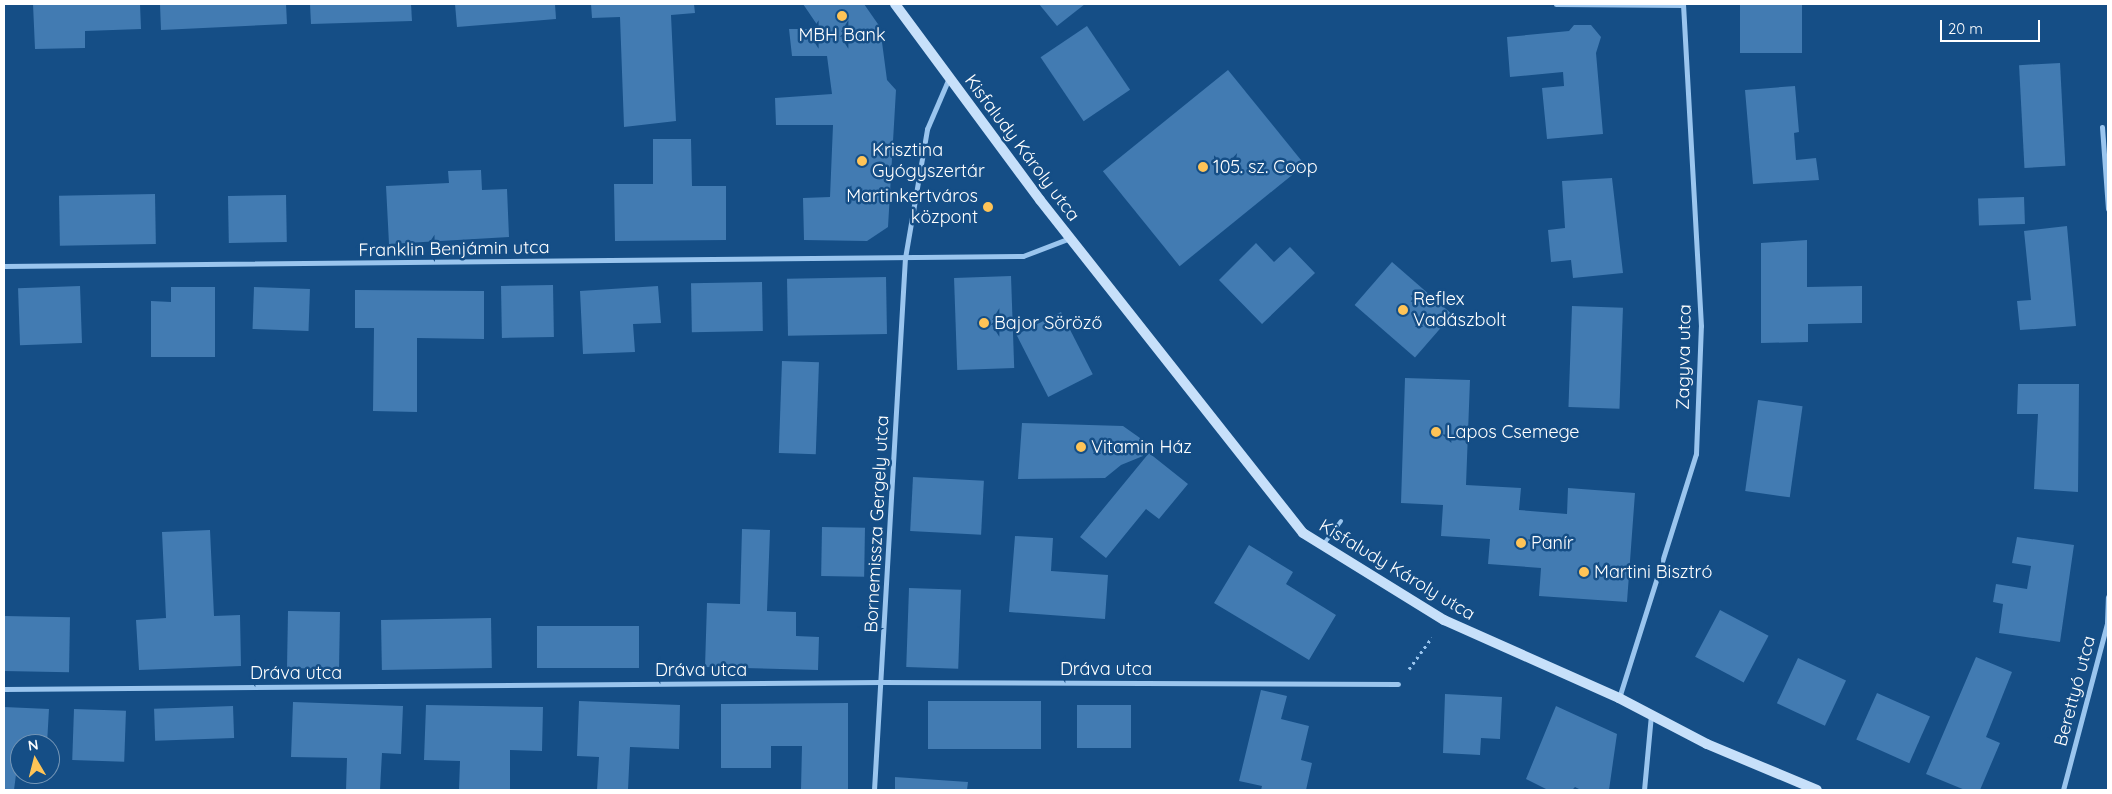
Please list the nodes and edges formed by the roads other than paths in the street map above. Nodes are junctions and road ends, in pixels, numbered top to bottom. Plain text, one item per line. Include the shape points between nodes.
1 (895, 4) edge
2 (1556, 4) edge
3 (1683, 4) edge
4 (949, 77) junction
5 (2102, 127) dead end
6 (2108, 209) edge
7 (1070, 238) junction
8 (905, 258) junction
9 (4, 266) edge
10 (1341, 521) dead end
11 (1322, 545) junction
12 (2108, 597) edge
13 (882, 682) junction
14 (1398, 684) road end
15 (4, 689) edge
16 (1619, 698) junction
17 (1650, 715) junction
18 (874, 790) edge
19 (1644, 790) edge
20 (1818, 790) edge
21 (2063, 790) edge

1 - 4 main road, Kisfaludy Károly utca
2 - 3 street
3 - 16 street, Zagyva utca via 1701,326 1696,454
4 - 7 main road, Kisfaludy Károly utca
4 - 8 street, Kisfaludy Károly utca via 927,129
5 - 6 street
7 - 8 street, Kisfaludy Károly utca via 1023,256
7 - 11 main road, Kisfaludy Károly utca via 1304,533
8 - 9 street, Franklin Benjámin utca
8 - 13 street, Bornemissza Gergely utca
10 - 11 lane
11 - 16 main road, Kisfaludy Károly utca via 1444,620
12 - 21 street, Berettyó utca via 2106,624
13 - 14 street, Dráva utca
13 - 15 street, Dráva utca
13 - 18 street, Bornemissza Gergely utca
16 - 17 main road, Kisfaludy Károly utca
17 - 19 street
17 - 20 main road, Kisfaludy Károly utca via 1707,744

